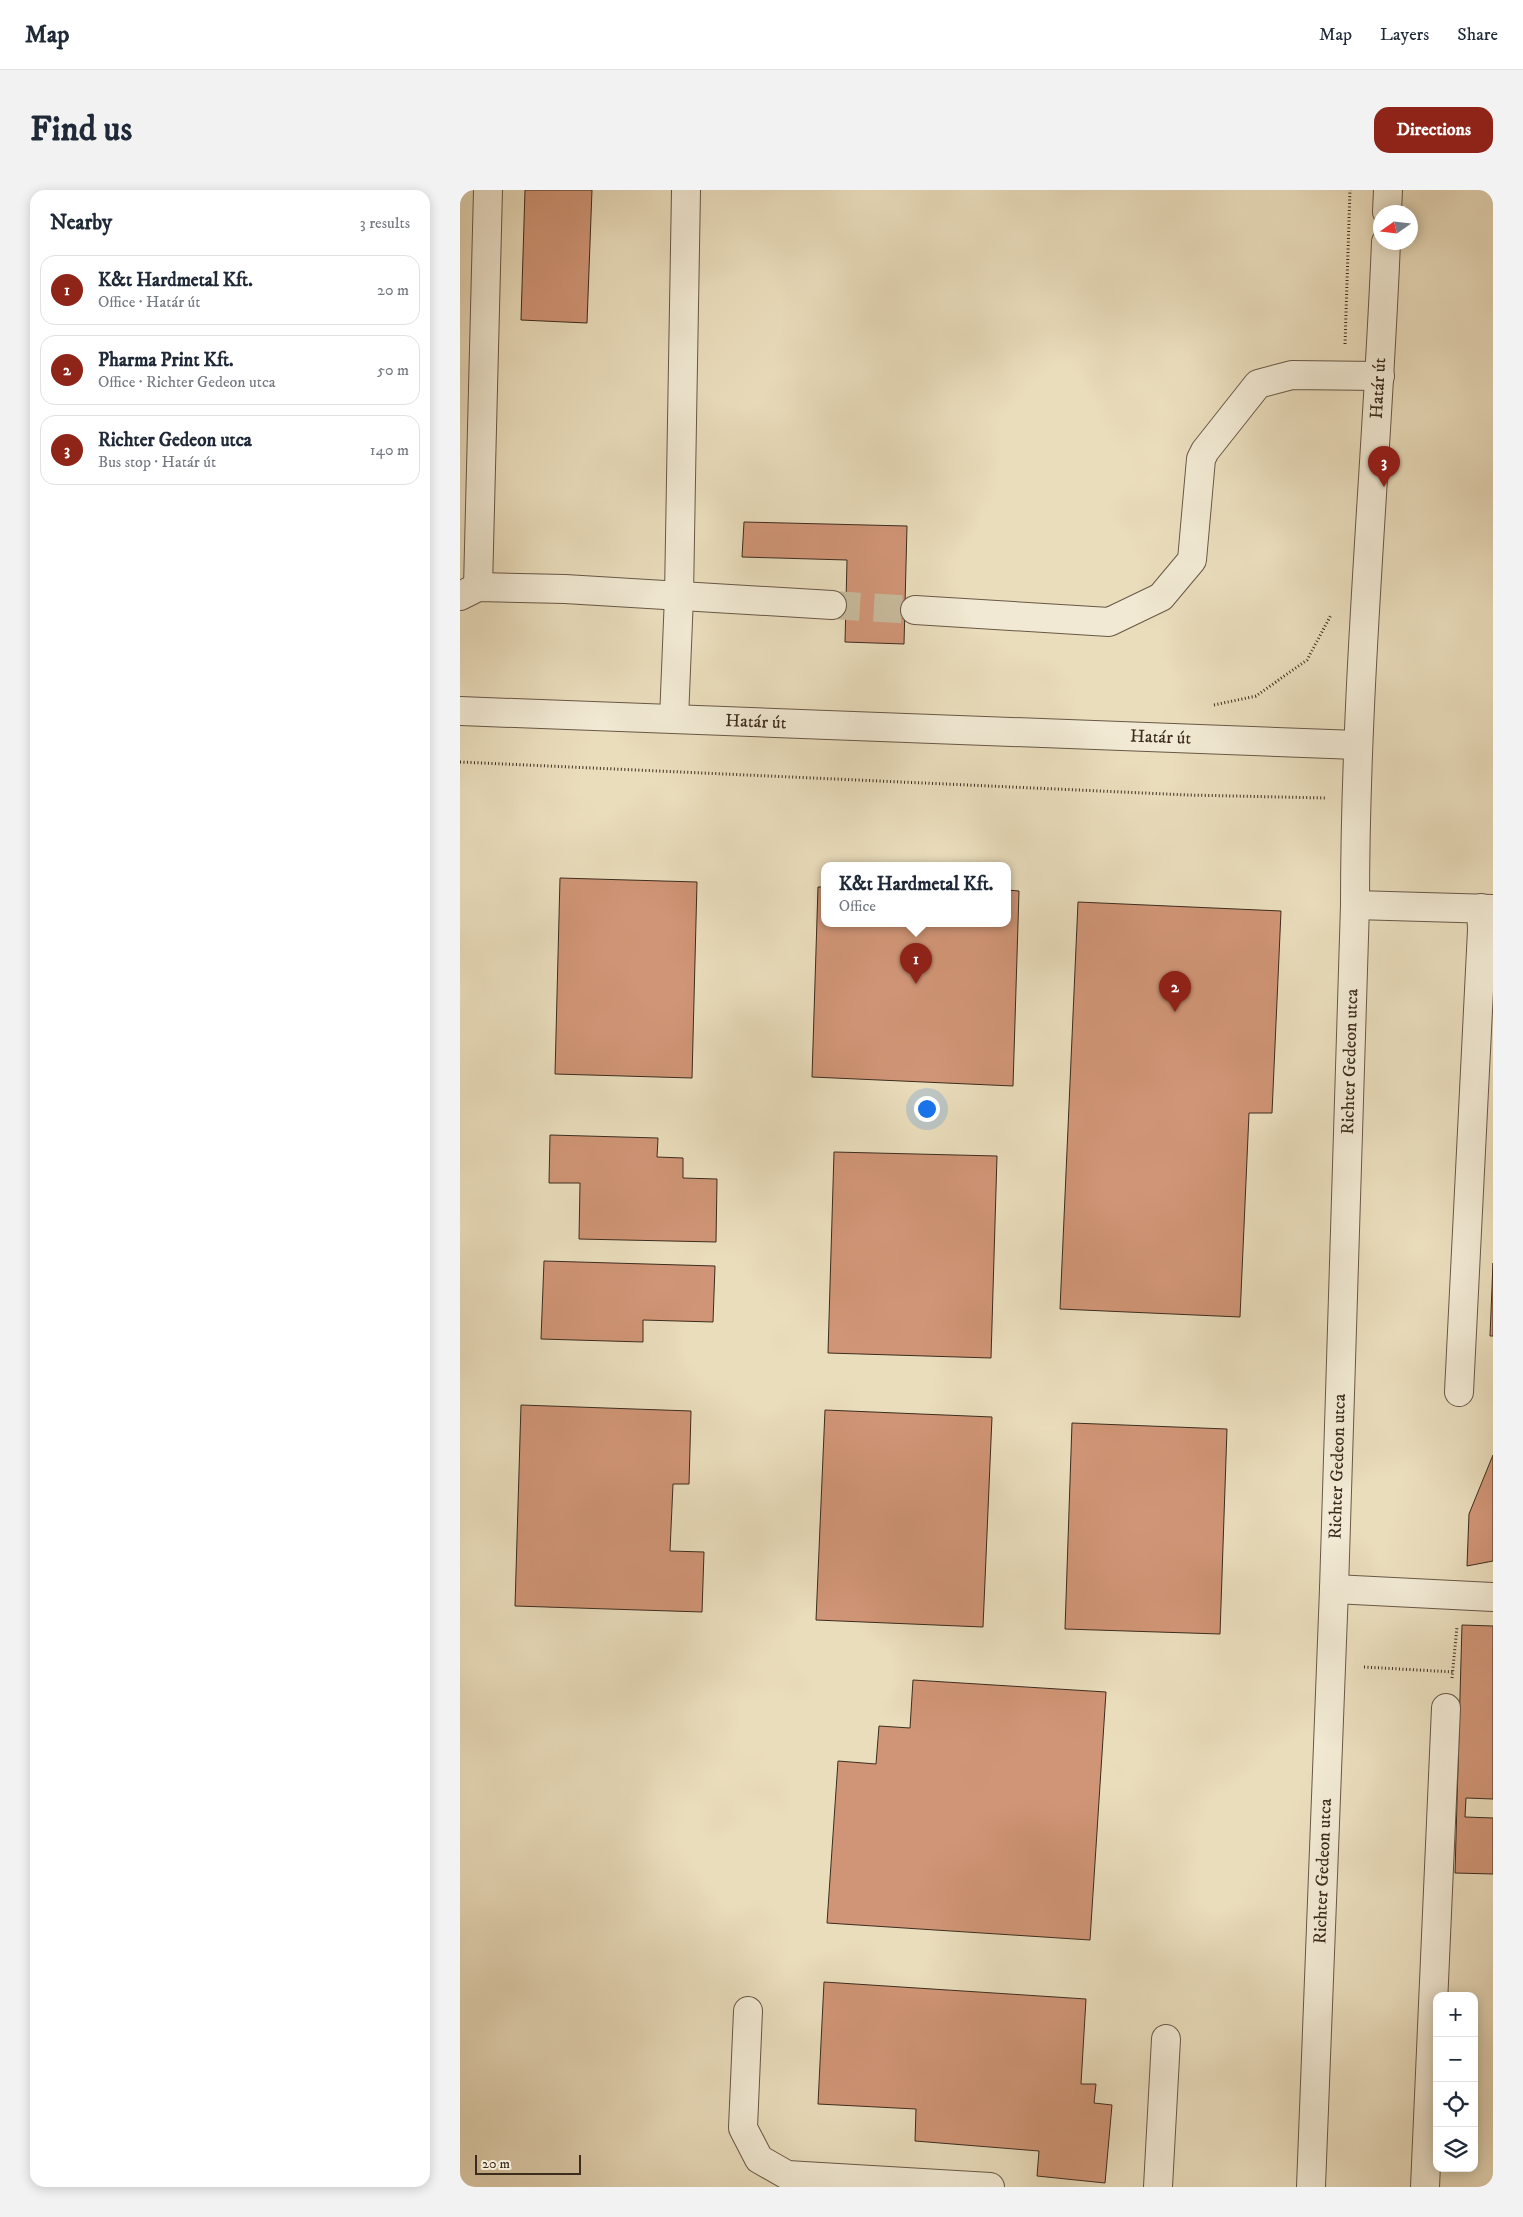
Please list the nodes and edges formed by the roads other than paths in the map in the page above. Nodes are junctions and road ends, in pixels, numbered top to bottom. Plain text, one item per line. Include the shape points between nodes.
1 (488, 190) edge
2 (686, 190) edge
3 (1388, 190) edge
4 (1387, 205) edge
5 (1386, 250) edge
6 (1380, 376) junction
7 (469, 592) edge
8 (679, 596) junction
9 (832, 605) tunnel mouth
10 (915, 610) tunnel mouth
11 (460, 711) edge
12 (674, 719) junction
13 (1357, 745) junction
14 (1354, 905) junction
15 (1487, 908) edge
16 (1460, 1392) dead end
17 (1334, 1589) junction
18 (1493, 1597) edge
19 (1446, 1708) dead end
20 (748, 2011) dead end
21 (1166, 2039) dead end
22 (990, 2187) edge
23 (1158, 2187) edge
24 (1311, 2187) edge
25 (1425, 2187) edge

1 - 7 street
2 - 8 street
3 - 4 street
5 - 6 street, Határ út
6 - 10 street via 1292,375 1258,384 1201,459 1192,560 1160,597 1109,622
6 - 13 street, Határ út
7 - 8 street
8 - 9 street
8 - 12 street
11 - 12 street, Határ út
12 - 13 street, Határ út
13 - 14 street, Richter Gedeon utca
14 - 15 street
14 - 17 street, Richter Gedeon utca
15 - 16 street via 1482,940
17 - 18 street
17 - 24 street, Richter Gedeon utca
19 - 25 street
20 - 22 street via 743,2128 758,2159 787,2175
21 - 23 street

